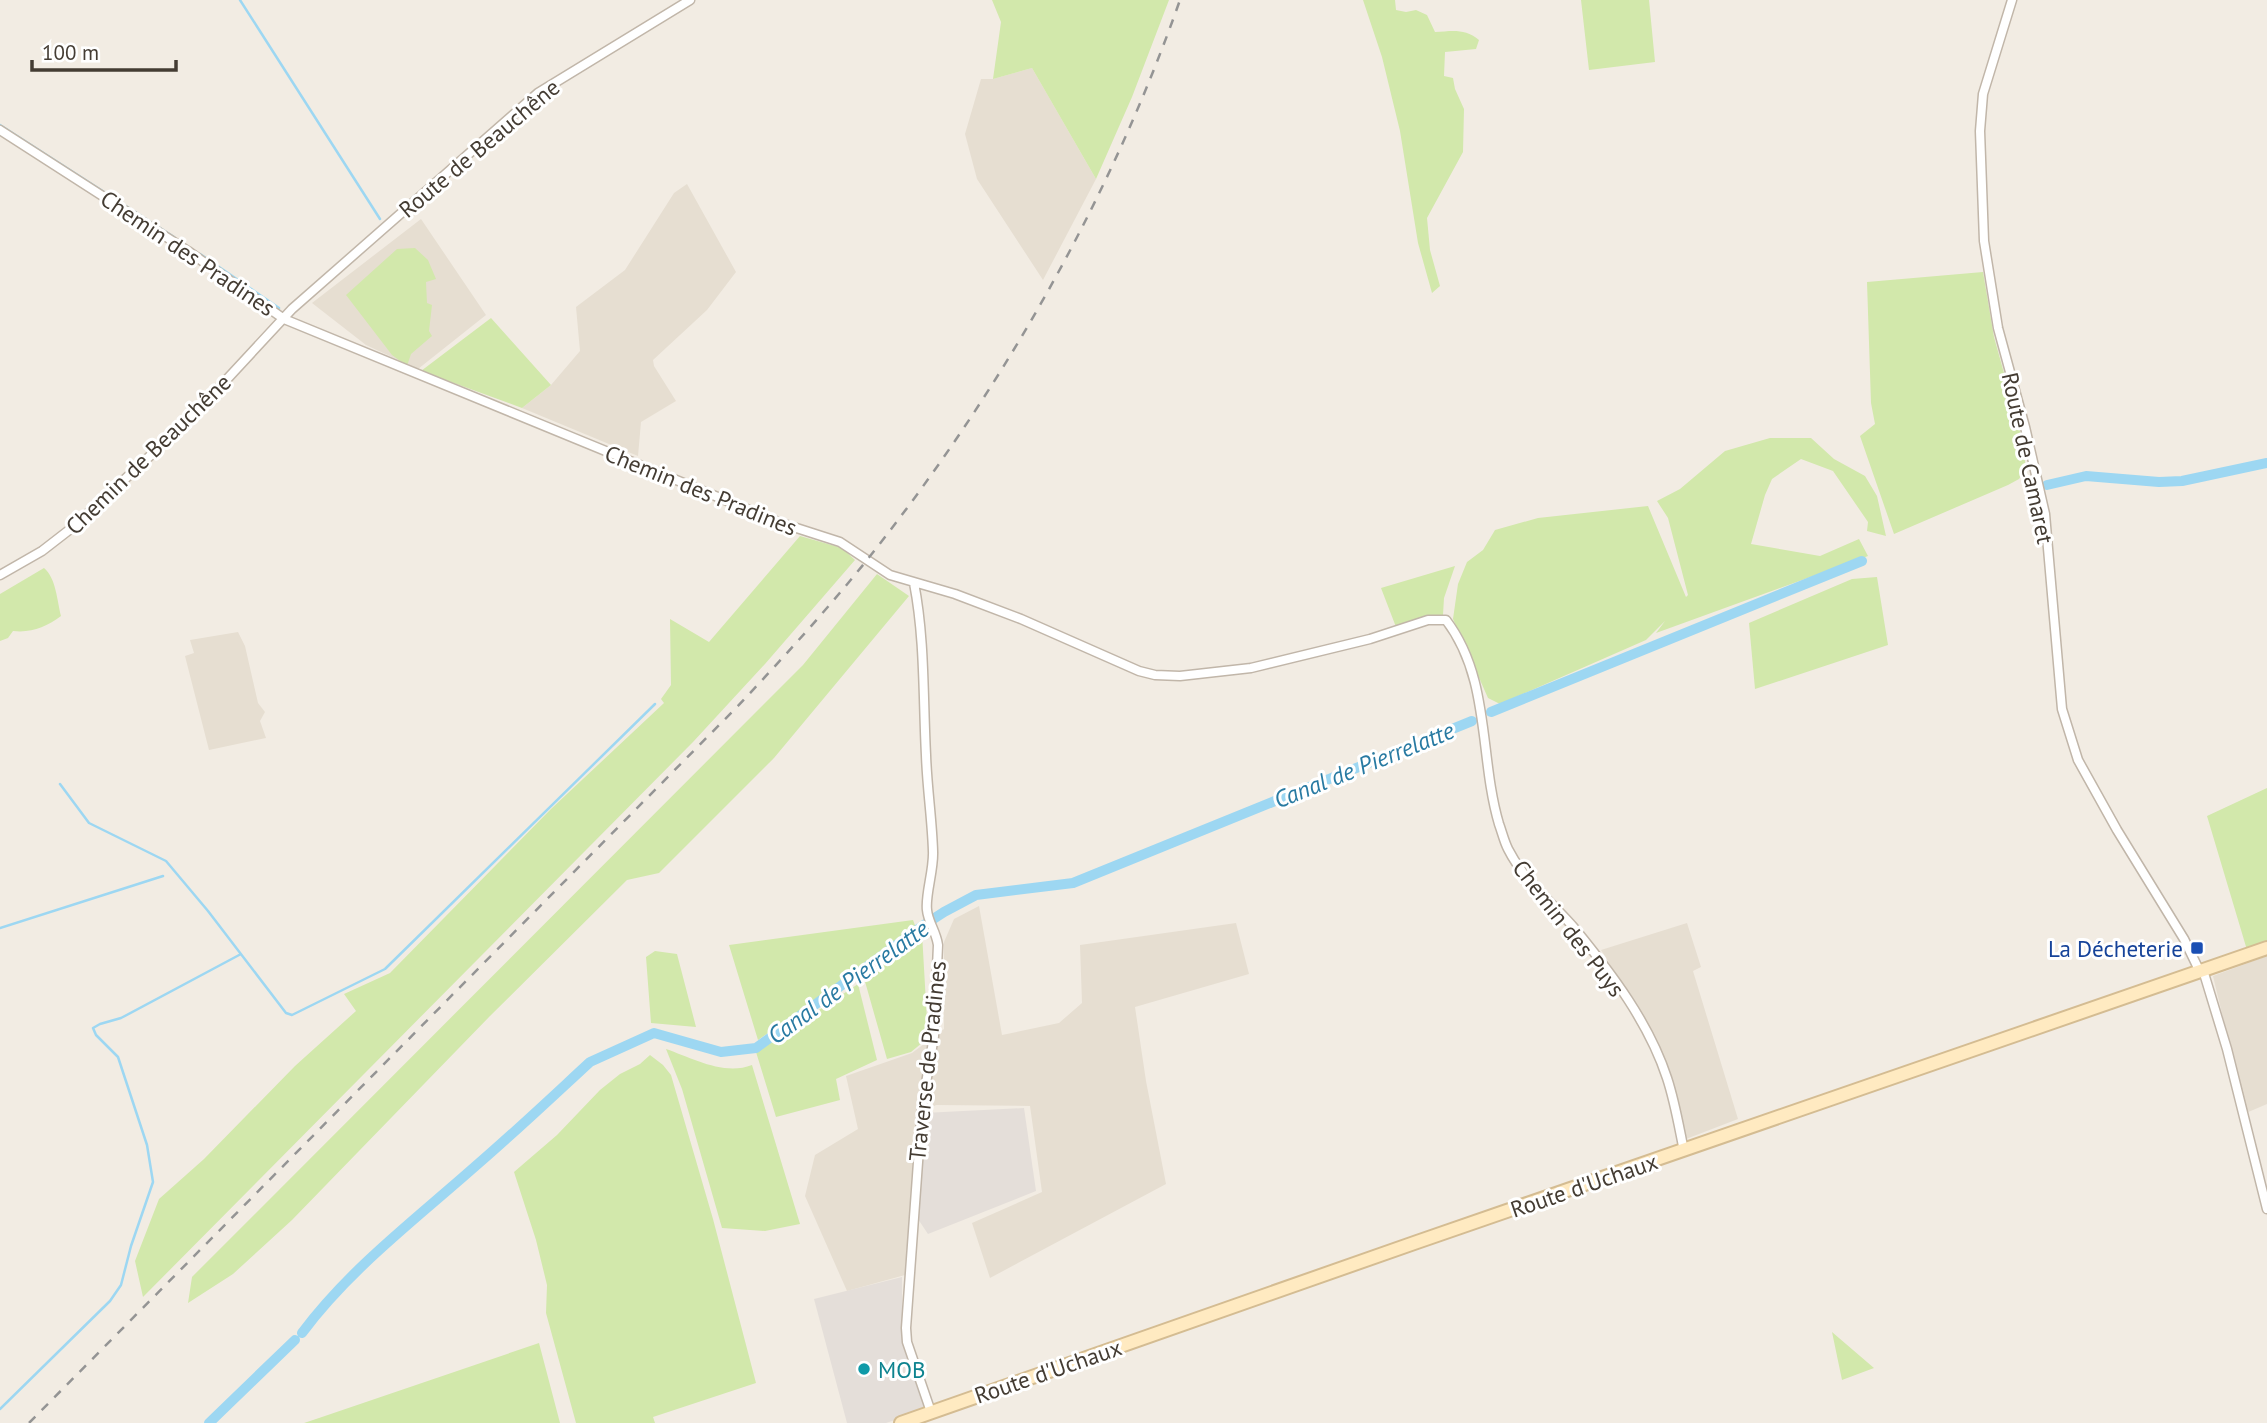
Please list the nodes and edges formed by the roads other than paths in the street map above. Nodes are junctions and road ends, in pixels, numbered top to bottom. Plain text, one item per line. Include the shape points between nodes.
1 (690, 0) edge
2 (2012, 0) edge
3 (0, 130) edge
4 (284, 319) junction
5 (0, 575) edge
6 (915, 583) junction
7 (1446, 620) joint
8 (2267, 948) edge
9 (2201, 971) junction
10 (1684, 1151) junction
11 (2267, 1209) edge
12 (932, 1412) junction
13 (901, 1423) edge

1 - 4 street, Route de Beauchêne via 538,93
2 - 9 street, Route de Camaret via 1983,94 1984,241 1998,328 2045,514 2062,709 2078,760
3 - 4 street, Chemin des Pradines
4 - 5 street, Chemin de Beauchêne via 190,419 73,527
4 - 6 street, Chemin des Pradines via 790,527 840,542 881,570
6 - 7 street, Chemin des Pradines via 1021,619 1139,671 1168,676 1264,666 1427,620
6 - 12 street, Traverse de Pradines via 933,837 926,903 938,945 934,1036 922,1107 906,1328
7 - 10 street, Chemin des Puys via 1479,695 1492,800 1507,848 1532,885 1591,949 1645,1027 1668,1079
8 - 9 main road, Route d'Uchaux
9 - 10 main road, Route d'Uchaux
9 - 11 street, Route de Camaret via 2227,1049
10 - 12 main road, Route d'Uchaux
12 - 13 main road, Route d'Uchaux

